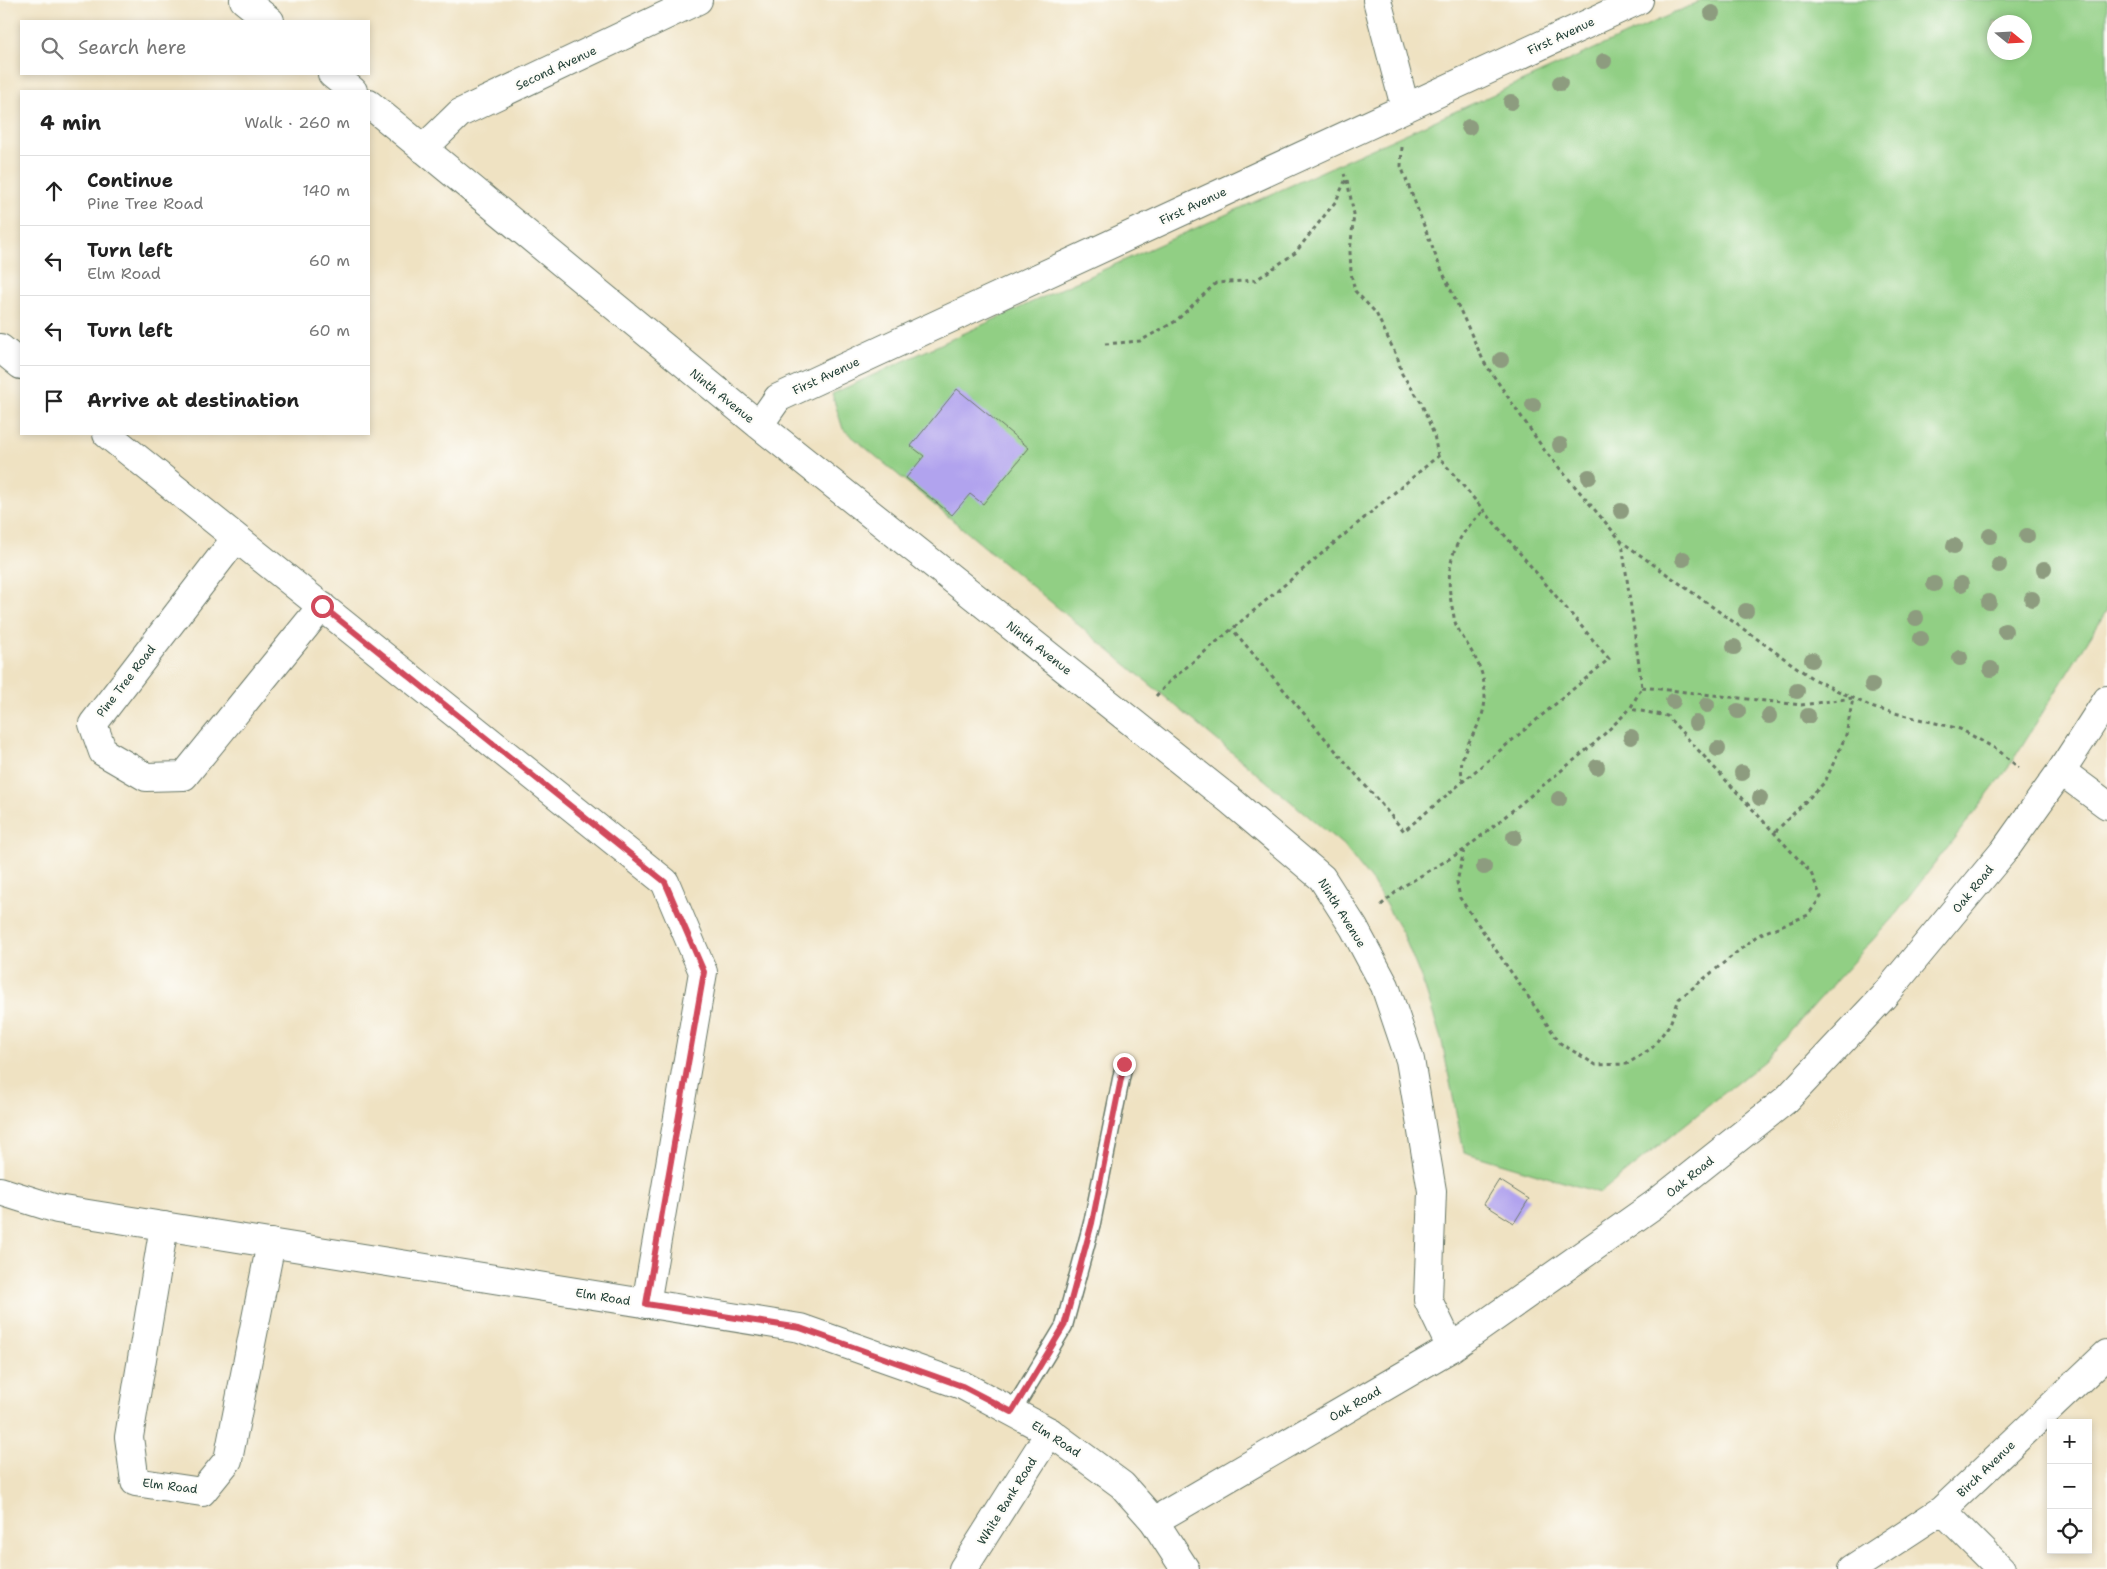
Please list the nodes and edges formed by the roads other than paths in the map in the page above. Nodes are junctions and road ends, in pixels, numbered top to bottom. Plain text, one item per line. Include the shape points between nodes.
1 (244, 0) edge
2 (698, 0) edge
3 (1377, 0) edge
4 (1639, 0) edge
5 (269, 20) edge
6 (333, 75) edge
7 (352, 90) edge
8 (370, 105) edge
9 (1405, 107) junction
10 (423, 149) junction
11 (0, 348) edge
12 (20, 364) edge
13 (758, 425) junction
14 (108, 435) edge
15 (236, 538) junction
16 (322, 606) junction
17 (2107, 700) edge
18 (2061, 771) junction
19 (2107, 805) edge
20 (1124, 1064) dead end
21 (0, 1191) edge
22 (164, 1226) junction
23 (271, 1243) junction
24 (646, 1304) junction
25 (1451, 1348) junction
26 (2107, 1354) edge
27 (1012, 1412) junction
28 (1050, 1432) junction
29 (1942, 1510) junction
30 (1154, 1521) junction
31 (963, 1569) edge
32 (1185, 1569) edge
33 (1852, 1569) edge
34 (2001, 1569) edge

1 - 5 street
2 - 10 street, Second Avenue via 460,113
3 - 9 street
4 - 9 street, First Avenue
6 - 7 street
8 - 10 street, Ninth Avenue
9 - 13 street, First Avenue via 778,398
10 - 13 street, Ninth Avenue
11 - 12 street
13 - 25 street, Ninth Avenue via 1131,721 1322,878 1385,986 1410,1060 1432,1191 1428,1300
14 - 15 street
15 - 16 street
15 - 16 street, Pine Tree Road via 93,724 104,752 146,777 184,776
16 - 24 street via 665,882 704,972
17 - 18 street, Oak Road
18 - 19 street
18 - 25 street, Oak Road via 2004,851 1883,997 1787,1099 1655,1204
20 - 27 lane via 1092,1223 1064,1326
21 - 22 street, Elm Road via 58,1209
22 - 23 street, Elm Road
22 - 23 street, Elm Road via 129,1437 135,1482 202,1492 228,1460
23 - 24 street, Elm Road
24 - 27 street, Elm Road via 800,1328 962,1386
25 - 30 street, Oak Road
26 - 29 street, Birch Avenue
27 - 28 street, Elm Road
28 - 30 street, Elm Road via 1122,1485
28 - 31 street, White Bank Road
29 - 33 street, Birch Avenue
29 - 34 street
30 - 32 street, Elm Road

